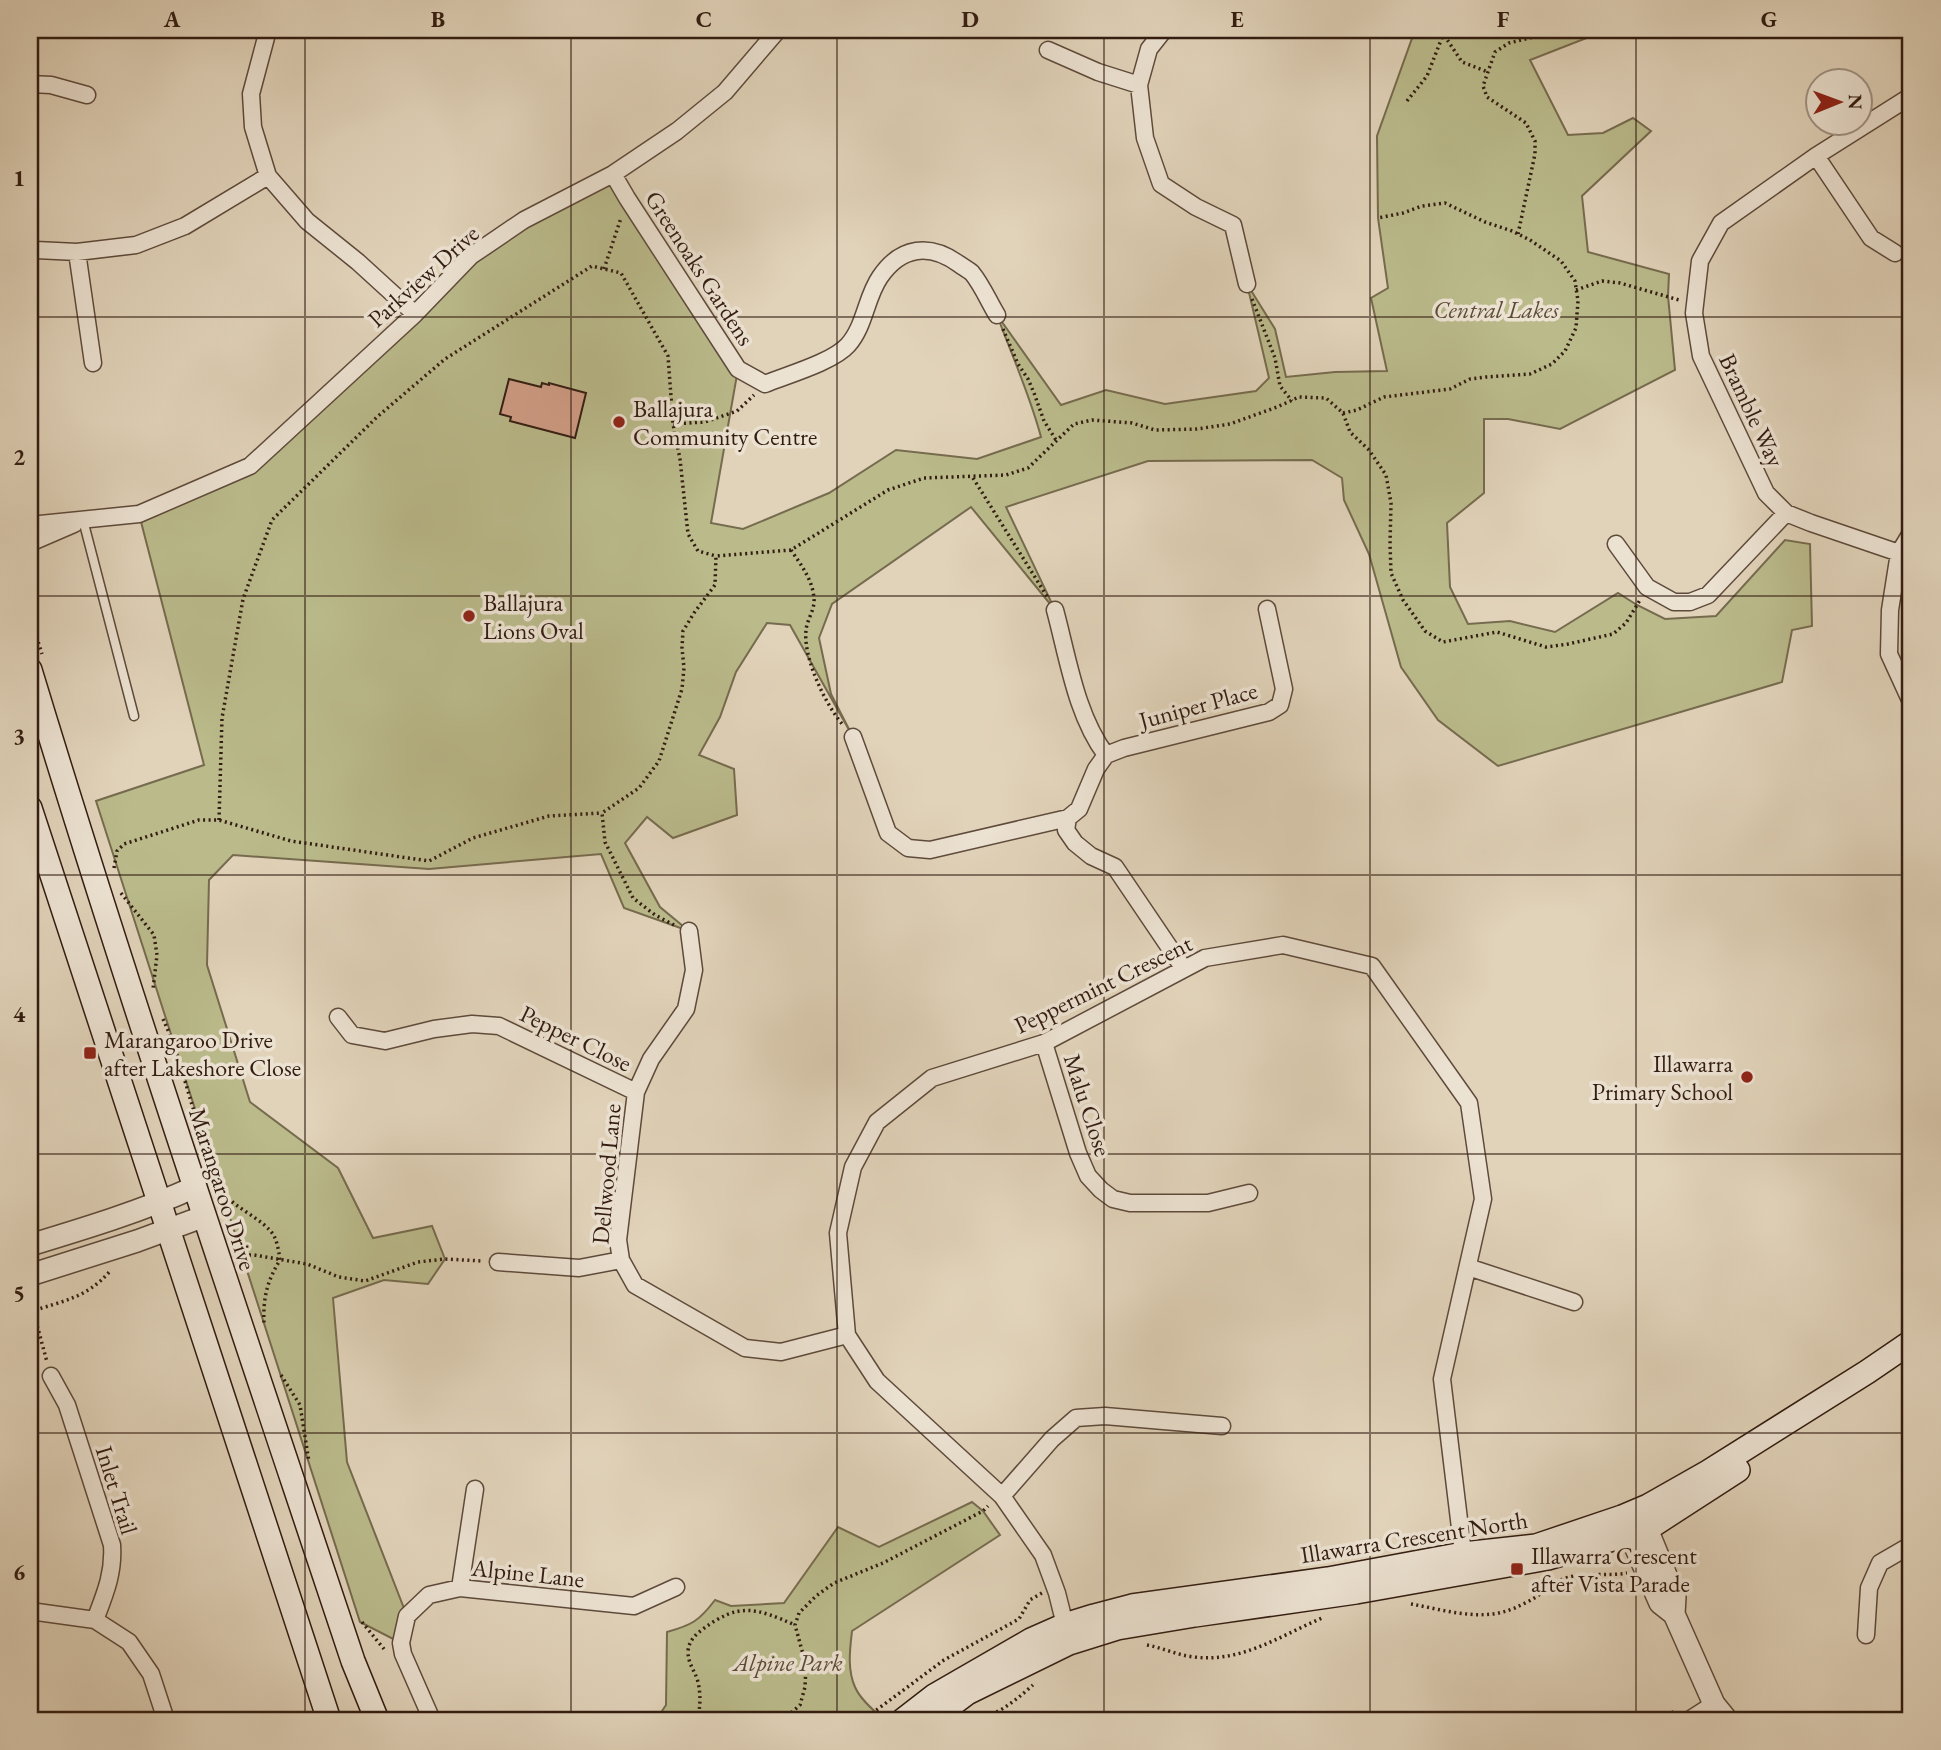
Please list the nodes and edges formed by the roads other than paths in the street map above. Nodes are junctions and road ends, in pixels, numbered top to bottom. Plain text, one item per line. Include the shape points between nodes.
1 (268, 30) edge
2 (778, 30) edge
3 (1164, 30) edge
4 (1048, 50) dead end
5 (30, 84) edge
6 (1139, 85) junction
7 (87, 95) dead end
8 (1911, 96) edge
9 (1816, 156) junction
10 (613, 174) junction
11 (268, 176) junction
12 (30, 246) edge
13 (77, 252) junction
14 (1895, 253) dead end
15 (1247, 284) road end
16 (415, 314) junction
17 (998, 315) road end
18 (93, 363) dead end
19 (1786, 513) junction
20 (83, 520) junction
21 (30, 525) edge
22 (1911, 533) edge
23 (30, 543) edge
24 (1616, 544) dead end
25 (1899, 553) junction
26 (1267, 609) dead end
27 (1055, 610) road end
28 (30, 670) edge
29 (1911, 702) edge
30 (134, 716) dead end
31 (853, 737) road end
32 (1106, 755) junction
33 (30, 808) edge
34 (1068, 818) junction
35 (689, 931) road end
36 (1184, 970) junction
37 (338, 1017) dead end
38 (1044, 1043) junction
39 (636, 1093) junction
40 (205, 1181) junction
41 (1249, 1193) dead end
42 (159, 1203) junction
43 (205, 1216) junction
44 (167, 1230) junction
45 (30, 1245) edge
46 (621, 1261) junction
47 (498, 1262) road end
48 (1468, 1266) junction
49 (30, 1275) edge
50 (1574, 1303) dead end
51 (847, 1335) junction
52 (1911, 1342) edge
53 (1911, 1358) edge
54 (51, 1376) road end
55 (1222, 1426) dead end
56 (475, 1489) dead end
57 (1002, 1496) junction
58 (1634, 1523) junction
59 (1911, 1545) edge
60 (1465, 1563) junction
61 (676, 1587) dead end
62 (460, 1588) junction
63 (30, 1611) edge
64 (1674, 1614) junction
65 (95, 1620) junction
66 (1067, 1634) junction
67 (1866, 1635) dead end
68 (1721, 1712) edge
69 (166, 1720) edge
70 (330, 1720) edge
71 (377, 1720) edge
72 (432, 1720) edge
73 (903, 1720) edge
74 (932, 1720) edge
75 (1689, 1720) edge

1 - 11 street via 251,94 253,127
2 - 10 street, Parkview Drive via 725,92
3 - 6 street via 1149,49
4 - 6 street
5 - 7 street
6 - 15 street via 1145,138 1161,184 1233,225
8 - 9 street, Bramble Way
9 - 14 street via 1871,238
9 - 19 street, Bramble Way via 1721,223 1700,261 1694,313 1700,356 1766,493
10 - 16 street, Parkview Drive via 524,220 471,256
10 - 17 street, Greenoaks Gardens via 738,369 765,384 830,358 848,345 879,278 894,260 909,252 935,251 971,272
11 - 13 street via 185,226 136,246
11 - 16 street via 307,221
12 - 13 street
13 - 18 street
16 - 20 street, Parkview Drive via 250,466 139,514
19 - 24 street via 1708,595 1690,602 1674,602 1647,587
19 - 25 street, Bramble Way
20 - 21 street, Parkview Drive
20 - 23 street, Parkview Drive
20 - 30 lane
22 - 25 street
25 - 29 street via 1889,654
26 - 32 street, Juniper Place via 1284,690 1280,705 1269,712
27 - 32 street via 1079,699
28 - 40 main road, Marangaroo Drive via 87,858
31 - 34 street via 888,833 908,848 930,850
32 - 34 street via 1079,809
33 - 42 main road
34 - 36 street via 1066,830 1075,843 1115,867
35 - 39 street, Dellwood Lane via 694,970 686,1009 651,1059
36 - 38 street, Peppermint Crescent
36 - 48 street, Peppermint Crescent via 1205,958 1283,945 1372,966 1469,1103 1483,1199
37 - 39 street, Pepper Close via 352,1035 385,1041 472,1024 499,1026
38 - 41 street, Malu Close via 1078,1153 1088,1176 1107,1195 1130,1203 1208,1203
38 - 51 street, Peppermint Crescent via 932,1078 877,1122 853,1167 838,1233
39 - 46 street, Dellwood Lane via 618,1240
40 - 42 street
40 - 43 main road, Marangaroo Drive
42 - 44 main road
42 - 45 street
43 - 44 street
43 - 71 main road, Marangaroo Drive via 353,1661
44 - 49 street
44 - 70 main road
46 - 47 street via 579,1268
46 - 51 street, Dellwood Lane via 635,1285 745,1348 781,1352
48 - 50 street
48 - 60 street, Peppermint Crescent via 1442,1379
51 - 57 street, Peppermint Crescent via 877,1381
52 - 58 main road, Illawarra Crescent North
53 - 58 main road, Illawarra Crescent North via 1712,1488
54 - 65 street, Inlet Trail via 67,1405 112,1545 111,1572
55 - 57 street via 1105,1416 1076,1418
56 - 62 street
57 - 66 street, Peppermint Crescent via 1043,1555
58 - 60 main road, Illawarra Crescent North via 1548,1558
58 - 64 street via 1675,1597
58 - 64 street via 1644,1567 1660,1603
59 - 67 street via 1880,1563 1869,1588
60 - 66 main road, Illawarra Crescent North via 1356,1592
61 - 62 street, Alpine Lane via 635,1606
62 - 72 street, Alpine Lane via 429,1595 407,1616 401,1643
63 - 65 street
64 - 68 street
65 - 69 street via 129,1642 151,1674
66 - 73 main road, Illawarra Crescent North via 1031,1640 944,1690
66 - 74 main road, Illawarra Crescent North via 967,1693
68 - 75 street

